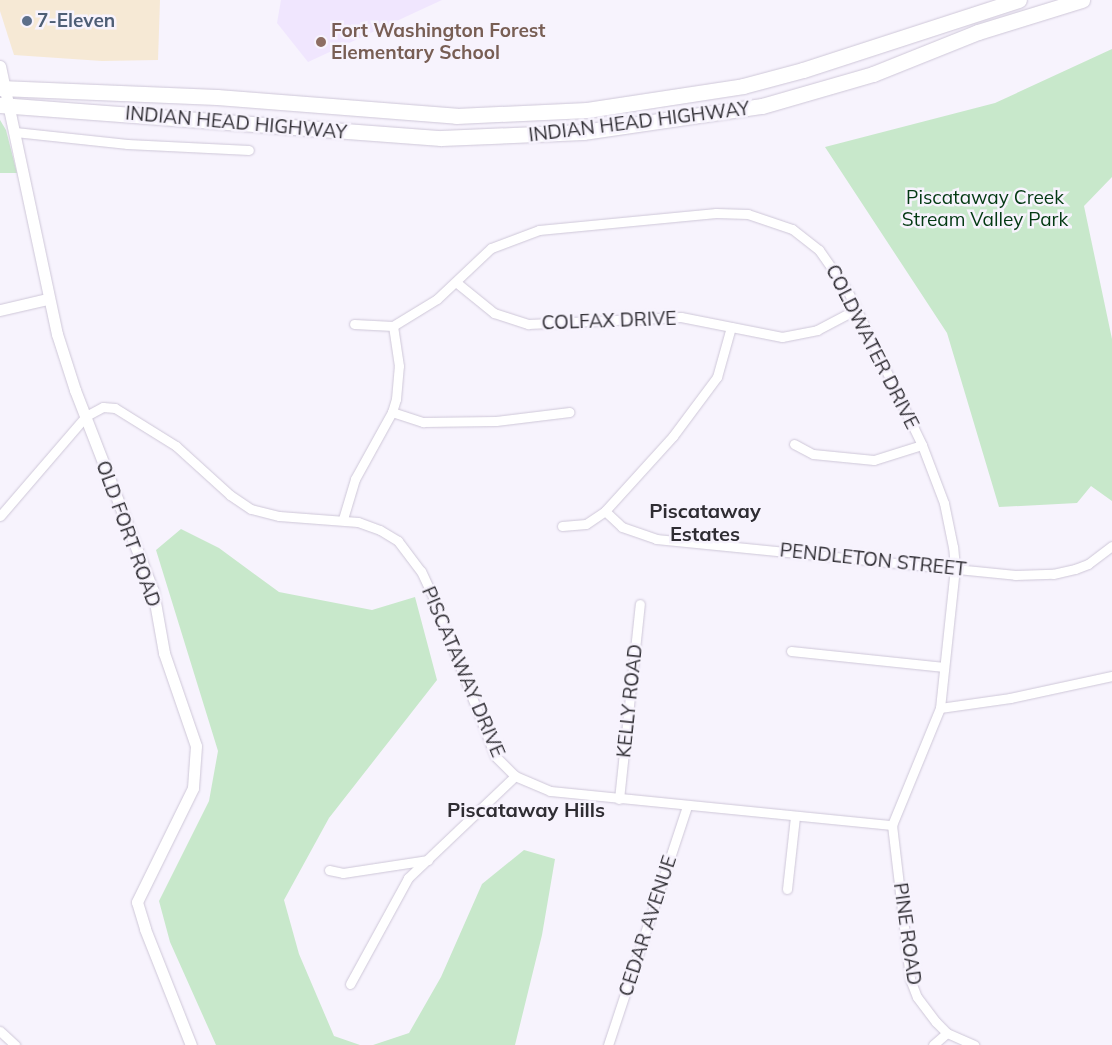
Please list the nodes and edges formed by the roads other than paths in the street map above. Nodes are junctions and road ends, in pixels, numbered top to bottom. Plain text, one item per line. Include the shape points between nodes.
1 (1019, 0) edge
2 (1082, 0) edge
3 (0, 66) edge
4 (2, 88) edge
5 (4, 105) edge
6 (15, 132) junction
7 (249, 150) dead end
8 (457, 282) junction
9 (47, 299) junction
10 (0, 310) edge
11 (856, 310) junction
12 (354, 324) dead end
13 (393, 326) junction
14 (731, 327) junction
15 (392, 412) junction
16 (569, 412) dead end
17 (86, 416) junction
18 (794, 444) dead end
19 (922, 445) junction
20 (0, 501) edge
21 (7, 509) junction
22 (605, 511) junction
23 (0, 516) edge
24 (343, 519) junction
25 (562, 526) dead end
26 (1112, 546) edge
27 (955, 568) junction
28 (640, 604) dead end
29 (791, 652) dead end
30 (944, 668) junction
31 (1112, 676) edge
32 (940, 708) junction
33 (515, 776) junction
34 (618, 799) junction
35 (687, 806) junction
36 (795, 817) junction
37 (892, 825) junction
38 (428, 860) junction
39 (329, 870) dead end
40 (787, 889) dead end
41 (350, 984) dead end
42 (0, 1031) edge
43 (947, 1033) junction
44 (10, 1043) edge
45 (191, 1045) edge
46 (608, 1045) edge
47 (933, 1045) edge
48 (974, 1045) edge

1 - 4 highway, INDIAN HEAD HIGHWAY via 803,70 743,86 587,110 456,116 217,97
2 - 5 highway, INDIAN HEAD HIGHWAY via 978,32 874,74 791,98 724,113 583,132 432,137
3 - 4 main road, OLD FORT ROAD
4 - 5 main road, OLD FORT ROAD
5 - 6 main road, OLD FORT ROAD
6 - 7 street via 127,144
6 - 9 main road, OLD FORT ROAD
8 - 11 street, COLDWATER DRIVE via 491,248 539,230 748,214 782,224 809,241 838,275
8 - 13 street, COLDWATER DRIVE
8 - 14 street, COLFAX DRIVE via 494,313 528,324 662,316
9 - 10 main road
9 - 17 main road, OLD FORT ROAD
11 - 14 street, COLFAX DRIVE via 817,330 793,336 764,336
11 - 19 street, COLDWATER DRIVE
12 - 13 street
13 - 15 street via 399,366
14 - 22 street via 725,355 708,392
15 - 16 street via 423,422 496,421
15 - 24 street via 355,480
17 - 21 street
17 - 24 street, PISCATAWAY DRIVE via 103,407 126,413 176,446 230,495 251,509 279,516
17 - 45 main road, OLD FORT ROAD via 153,591 164,653 196,746 193,788 137,902
18 - 19 street via 813,454 874,460
19 - 27 street, COLDWATER DRIVE via 944,502
20 - 21 street
21 - 23 street
22 - 25 street via 579,526
22 - 27 street, PENDLETON STREET via 622,527 656,539
24 - 33 street, PISCATAWAY DRIVE via 370,525 390,535 421,571 491,748
26 - 27 street, PENDLETON STREET via 1088,564 1053,574 1015,575
27 - 30 street, COLDWATER DRIVE
28 - 34 street, KELLY ROAD
29 - 30 street
30 - 32 street, COLDWATER DRIVE
31 - 32 street via 1010,698
32 - 37 street
33 - 34 street, PISCATAWAY DRIVE via 550,791
33 - 38 street
34 - 35 street, PISCATAWAY DRIVE
35 - 36 street, PISCATAWAY DRIVE
35 - 46 street, CEDAR AVENUE
36 - 37 street, PISCATAWAY DRIVE
36 - 40 street
37 - 43 street, PINE ROAD via 910,979 926,1011
38 - 39 street via 343,874
38 - 41 street via 401,890
42 - 44 street
43 - 47 street
43 - 48 street, PINE ROAD

